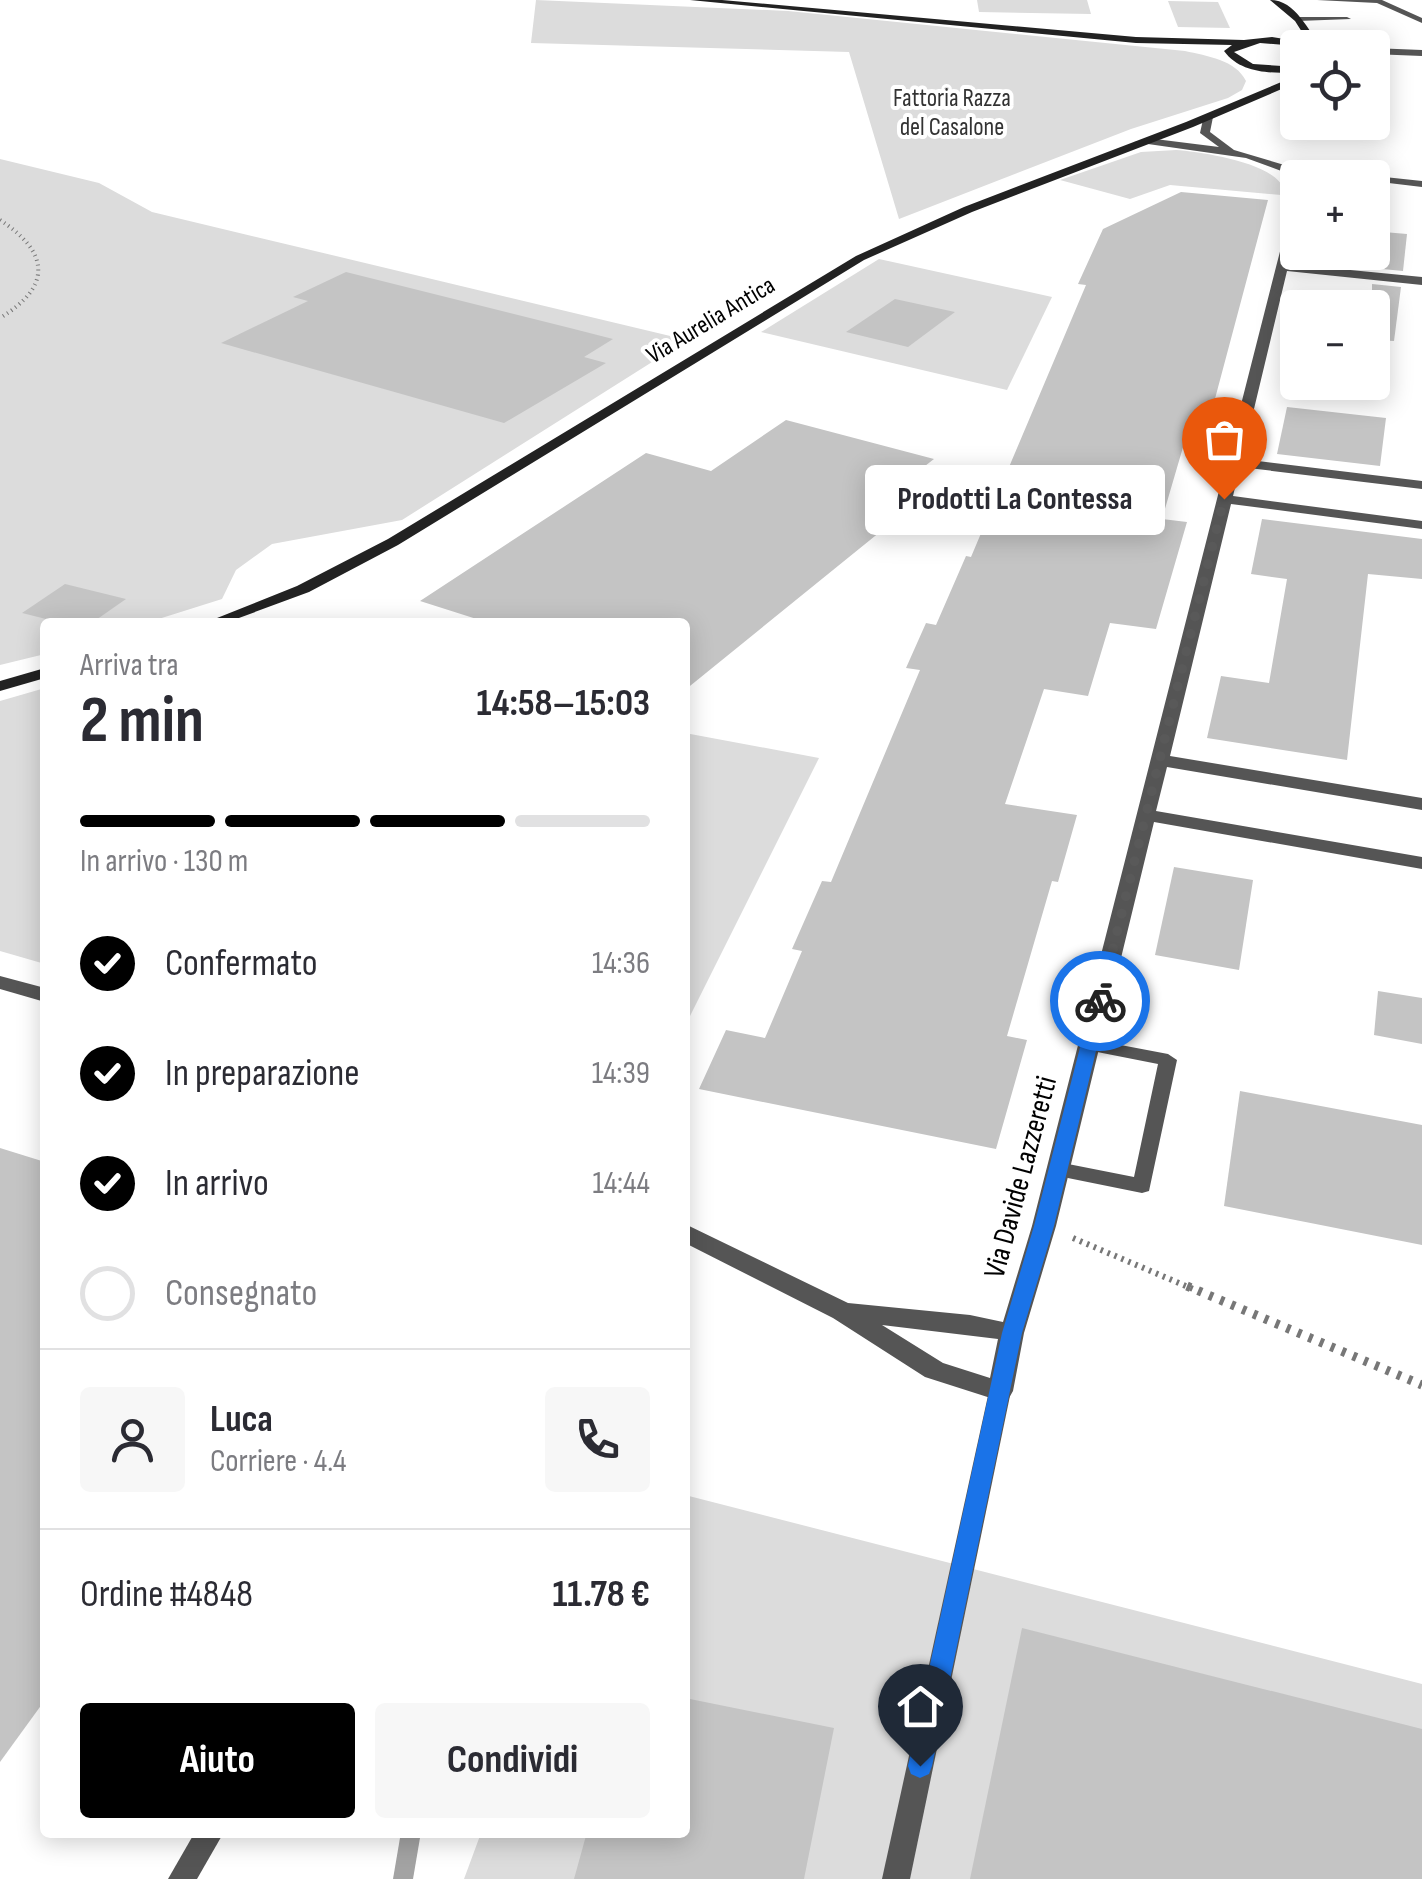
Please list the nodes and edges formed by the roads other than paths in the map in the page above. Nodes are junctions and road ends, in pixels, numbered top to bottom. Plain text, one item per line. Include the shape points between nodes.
1 (694, 0) edge
2 (1321, 0) edge
3 (1376, 0) edge
4 (1402, 0) edge
5 (1274, 1) edge
6 (1420, 17) edge
7 (1347, 19) dead end
8 (1396, 19) dead end
9 (1298, 20) junction
10 (1305, 30) edge
11 (1136, 40) junction
12 (1256, 42) junction
13 (1242, 43) junction
14 (1280, 44) edge
15 (1390, 54) edge
16 (1422, 55) edge
17 (1237, 60) junction
18 (1280, 67) edge
19 (1280, 86) edge
20 (1252, 99) junction
21 (1208, 117) junction
22 (1166, 132) junction
23 (1214, 141) junction
24 (1139, 142) junction
25 (1188, 144) junction
26 (1239, 155) junction
27 (1280, 169) edge
28 (1390, 180) edge
29 (1422, 184) edge
30 (1281, 270) edge
31 (1312, 270) edge
32 (1422, 281) edge
33 (1234, 462) junction
34 (1422, 485) edge
35 (1224, 499) junction
36 (1422, 525) edge
37 (226, 618) edge
38 (40, 674) edge
39 (0, 686) edge
40 (1160, 760) junction
41 (1422, 804) edge
42 (1146, 816) junction
43 (1422, 863) edge
44 (0, 982) edge
45 (40, 994) edge
46 (1089, 1045) junction
47 (1058, 1169) junction
48 (690, 1235) edge
49 (842, 1311) junction
50 (1012, 1333) junction
51 (1000, 1392) junction
52 (207, 1838) edge
53 (182, 1879) edge
54 (896, 1879) edge

1 - 11 street
2 - 3 lane
3 - 6 lane
4 - 6 lane
5 - 9 street
5 - 12 street via 1272,25
6 - 8 lane
7 - 9 lane
9 - 10 street
11 - 13 street
11 - 17 street
12 - 13 street
12 - 14 street
13 - 17 street via 1229,51
15 - 16 street
17 - 18 street
17 - 20 street via 1261,80
19 - 20 street, Via Aurelia Antica
20 - 21 street, Via Aurelia Antica
21 - 22 street, Via Aurelia Antica
21 - 23 street via 1204,128
22 - 23 street
22 - 24 street, Via Aurelia Antica
22 - 25 street
23 - 26 street
24 - 25 street
24 - 37 street, Via Aurelia Antica via 937,220 860,258 393,542 303,590
25 - 26 street
26 - 27 street
28 - 29 street
30 - 33 street, Via Davide Lazzeretti
31 - 32 street
33 - 34 street
33 - 35 street, Via Davide Lazzeretti
35 - 36 street
35 - 40 street, Via Davide Lazzeretti
38 - 39 street
40 - 41 street
40 - 42 street, Via Davide Lazzeretti
42 - 43 street
42 - 46 street, Via Davide Lazzeretti
44 - 45 street
46 - 47 street, Via Davide Lazzeretti
46 - 47 lane via 1168,1060 1142,1186
47 - 50 street, Via Davide Lazzeretti
48 - 49 street
49 - 50 street
49 - 51 street via 934,1370
50 - 51 street, Via Davide Lazzeretti
51 - 54 lane, Via Davide Lazzeretti
52 - 53 lane

